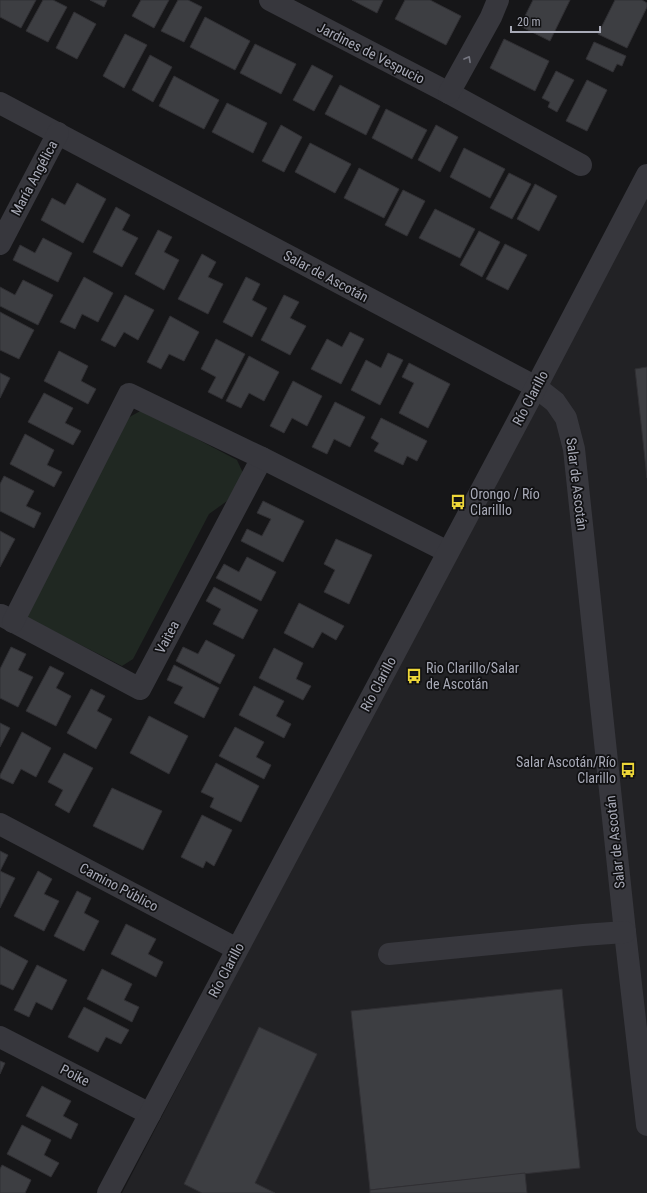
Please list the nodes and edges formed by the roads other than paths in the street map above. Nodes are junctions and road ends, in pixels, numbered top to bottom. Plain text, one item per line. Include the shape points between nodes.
1 (270, 0) edge
2 (498, 0) edge
3 (296, 6) edge
4 (449, 94) junction
5 (0, 103) edge
6 (58, 133) junction
7 (581, 165) dead end
8 (647, 175) edge
9 (0, 244) edge
10 (536, 387) junction
11 (262, 458) junction
12 (448, 552) junction
13 (7, 618) edge
14 (0, 824) edge
15 (625, 932) junction
16 (237, 949) junction
17 (389, 954) dead end
18 (0, 1037) edge
19 (644, 1071) edge
20 (150, 1114) junction
21 (647, 1125) edge
22 (108, 1193) edge

1 - 3 street, Jardines de Vespucio
4 -> 2 street
3 - 4 street, Jardines de Vespucio
4 - 7 street, Jardines de Vespucio
5 - 6 street, Salar de Ascotán
6 - 9 street, María Angélica
6 - 10 street, Salar de Ascotán
8 - 10 street, Río Clarillo
10 - 12 street, Río Clarillo
10 - 15 street, Salar de Ascotán via 555,402 566,418 574,449
11 - 12 street, Vaitea
11 - 13 street, Vaitea via 129,394
11 - 13 street, Vaitea via 140,689
12 - 16 street, Río Clarillo
14 - 16 street, Camino Público
15 - 17 street
15 - 19 street, Salar de Ascotán
16 - 20 street, Río Clarillo
18 - 20 street, Poike
19 - 21 street, Salar de Ascotán
20 - 22 street, Río Clarillo

